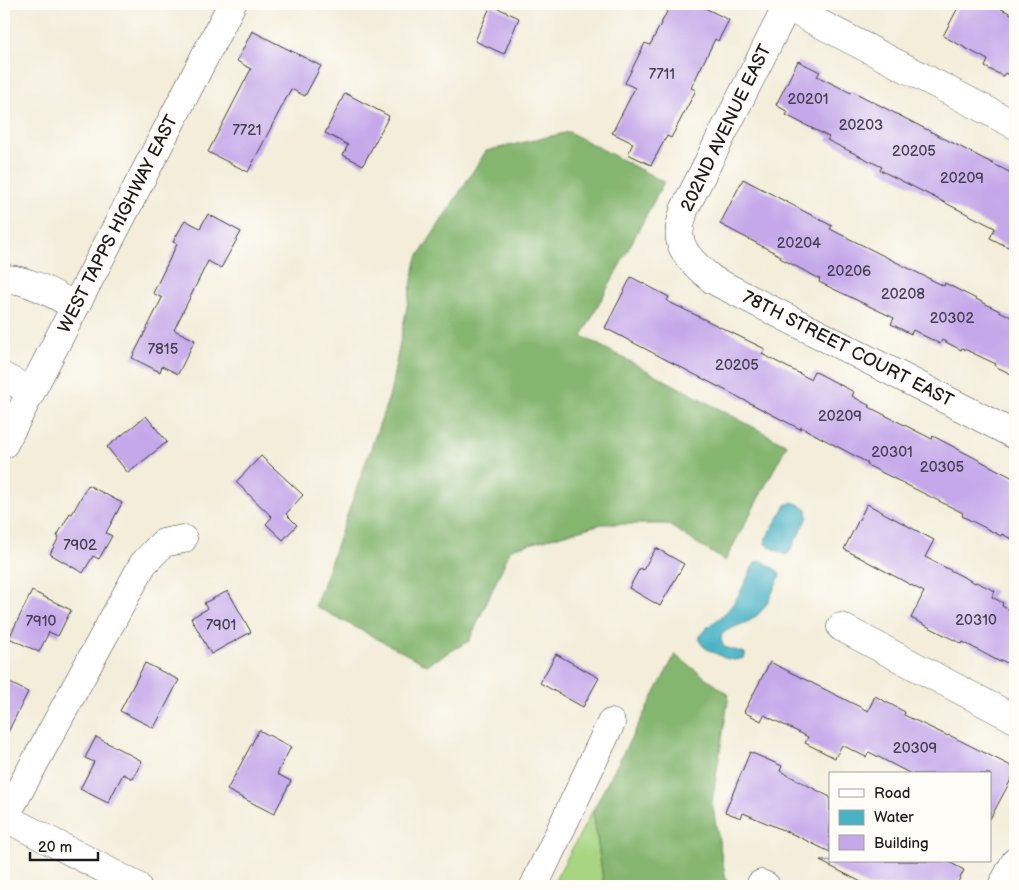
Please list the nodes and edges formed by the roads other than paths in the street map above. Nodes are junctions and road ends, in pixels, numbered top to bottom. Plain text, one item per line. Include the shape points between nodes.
1 (232, 4) edge
2 (787, 5) edge
3 (1015, 125) edge
4 (688, 254) joint
5 (4, 279) edge
6 (75, 306) junction
7 (4, 377) edge
8 (31, 391) junction
9 (1015, 435) edge
10 (4, 444) edge
11 (183, 539) dead end
12 (841, 627) dead end
13 (1015, 719) edge
14 (611, 723) dead end
15 (4, 817) edge
16 (1015, 862) edge
17 (137, 886) edge
18 (534, 886) edge
19 (1002, 886) edge

1 - 6 street, WEST TAPPS HIGHWAY EAST
2 - 3 street
2 - 4 street, 202ND AVENUE EAST via 684,210 680,239
4 - 9 street, 78TH STREET COURT EAST via 713,280
5 - 6 street via 43,289
6 - 8 street, WEST TAPPS HIGHWAY EAST
7 - 8 street
8 - 10 street, WEST TAPPS HIGHWAY EAST
11 - 15 street via 163,543 143,564
12 - 13 street
14 - 18 street
15 - 17 street
16 - 19 street

